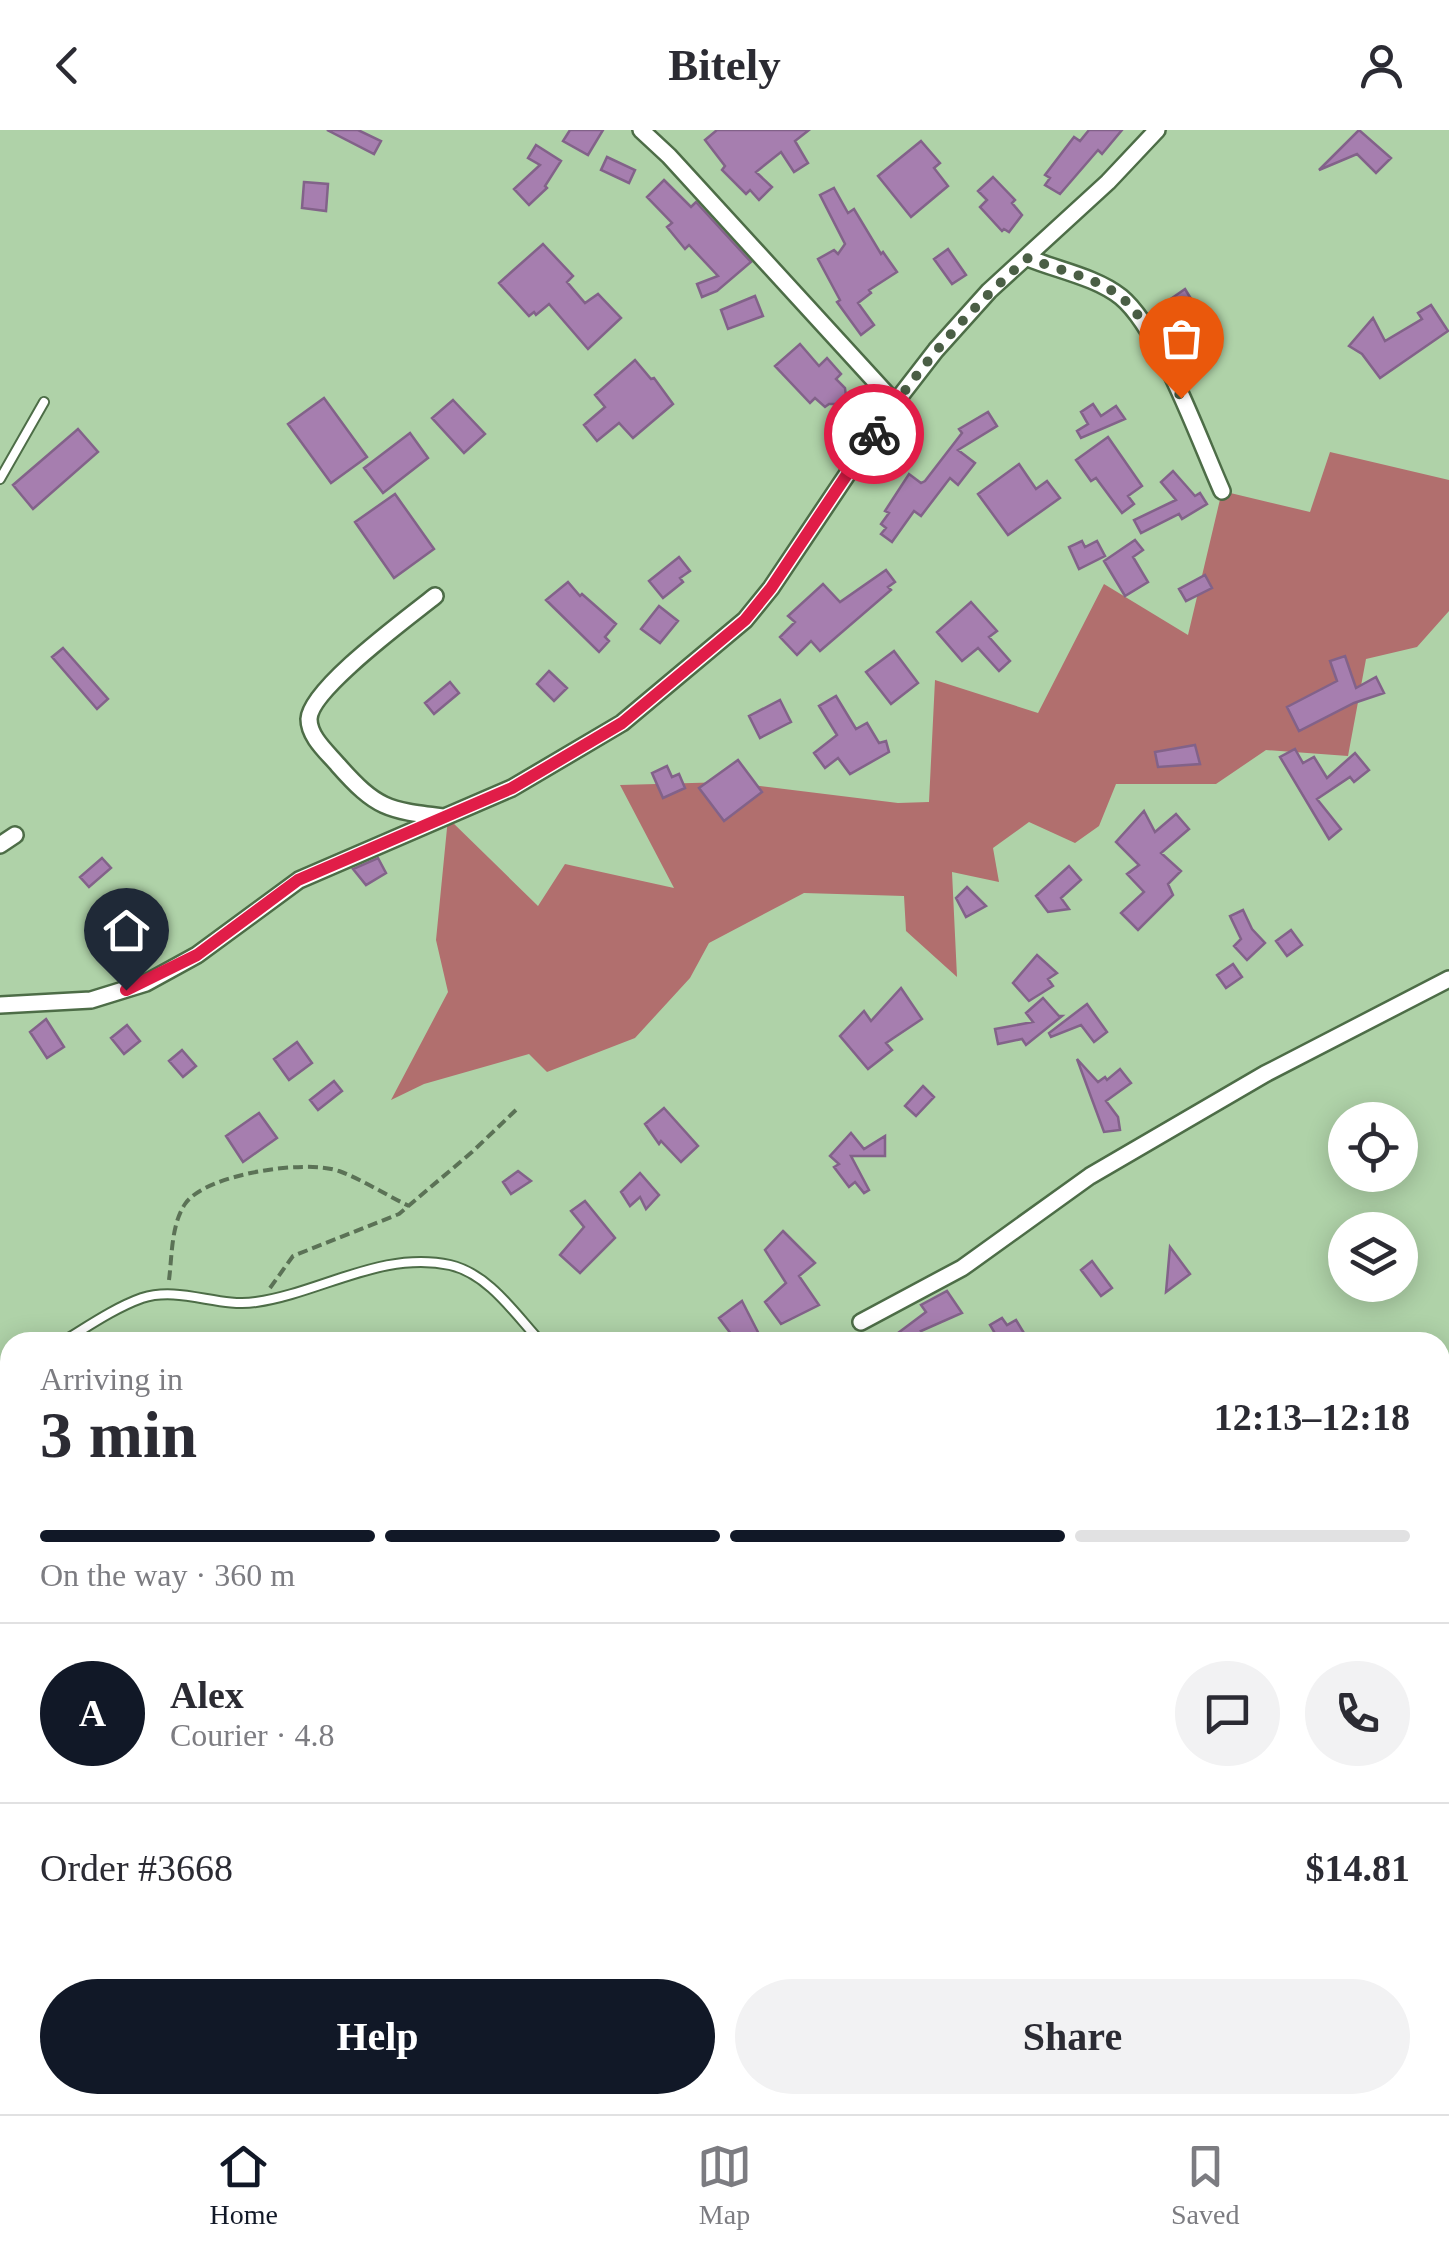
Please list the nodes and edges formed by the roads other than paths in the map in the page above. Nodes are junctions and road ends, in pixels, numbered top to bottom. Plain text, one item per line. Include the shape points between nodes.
1 (641, 130) edge
2 (1157, 130) edge
3 (1028, 258) junction
4 (44, 402) dead end
5 (895, 404) junction
6 (0, 479) edge
7 (1222, 490) dead end
8 (434, 596) dead end
9 (448, 818) junction
10 (14, 835) dead end
11 (0, 845) edge
12 (1449, 979) edge
13 (0, 1005) edge
14 (861, 1322) dead end
15 (80, 1332) edge
16 (532, 1332) edge

1 - 5 street
2 - 3 street
3 - 5 street via 962,319
3 - 7 street via 1123,298 1164,359
4 - 6 lane
5 - 9 street via 745,620 622,723
8 - 9 street via 341,673 309,715 319,743 367,798 396,811
9 - 13 street via 298,880 197,955 146,983 90,1000
10 - 11 street
12 - 14 street via 1265,1074 1106,1167 962,1268
15 - 16 lane via 142,1298 167,1294 254,1303 389,1265 446,1264 484,1280

